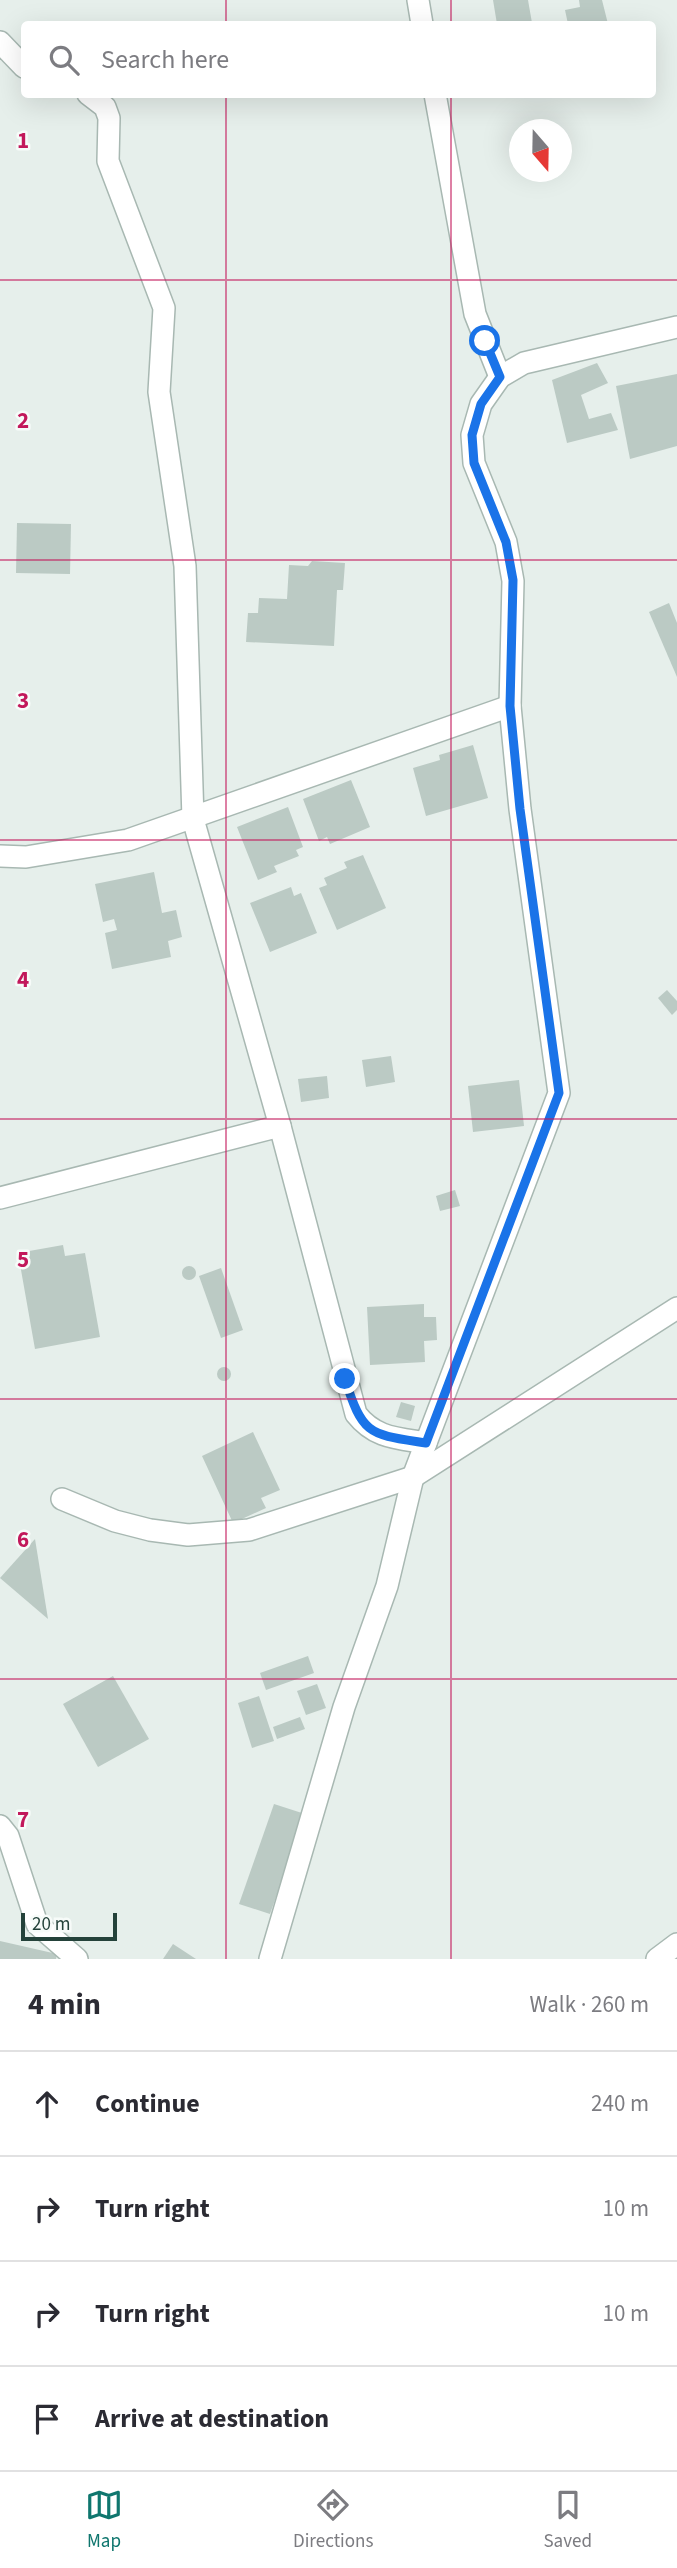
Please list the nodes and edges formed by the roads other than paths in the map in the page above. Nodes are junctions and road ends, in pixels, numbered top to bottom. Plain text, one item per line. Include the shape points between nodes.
1 (418, 0) edge
2 (422, 21) edge
3 (0, 42) edge
4 (21, 64) edge
5 (93, 98) edge
6 (436, 98) edge
7 (677, 327) edge
8 (500, 377) junction
9 (510, 706) junction
10 (193, 819) junction
11 (0, 856) edge
12 (280, 1126) junction
13 (0, 1198) edge
14 (677, 1308) edge
15 (426, 1443) junction
16 (413, 1477) junction
17 (62, 1499) dead end
18 (0, 1826) edge
19 (677, 1944) edge
20 (77, 1959) edge
21 (270, 1959) edge
22 (657, 1959) edge

1 - 2 street
3 - 4 street
5 - 10 street via 105,107 109,118 108,161 164,308 159,392 185,566
6 - 8 street via 475,314
7 - 8 street via 524,363
8 - 9 street via 481,404 472,435 474,463 506,542 513,580
9 - 10 street
9 - 15 street via 559,1093
10 - 11 street via 128,840 26,857
10 - 12 street
12 - 13 street
12 - 15 street via 356,1414 367,1429 380,1436
14 - 16 street
15 - 16 street
16 - 17 street via 222,1535 150,1530
16 - 21 street via 387,1586 344,1707
18 - 20 street via 8,1836 37,1924
19 - 22 street

